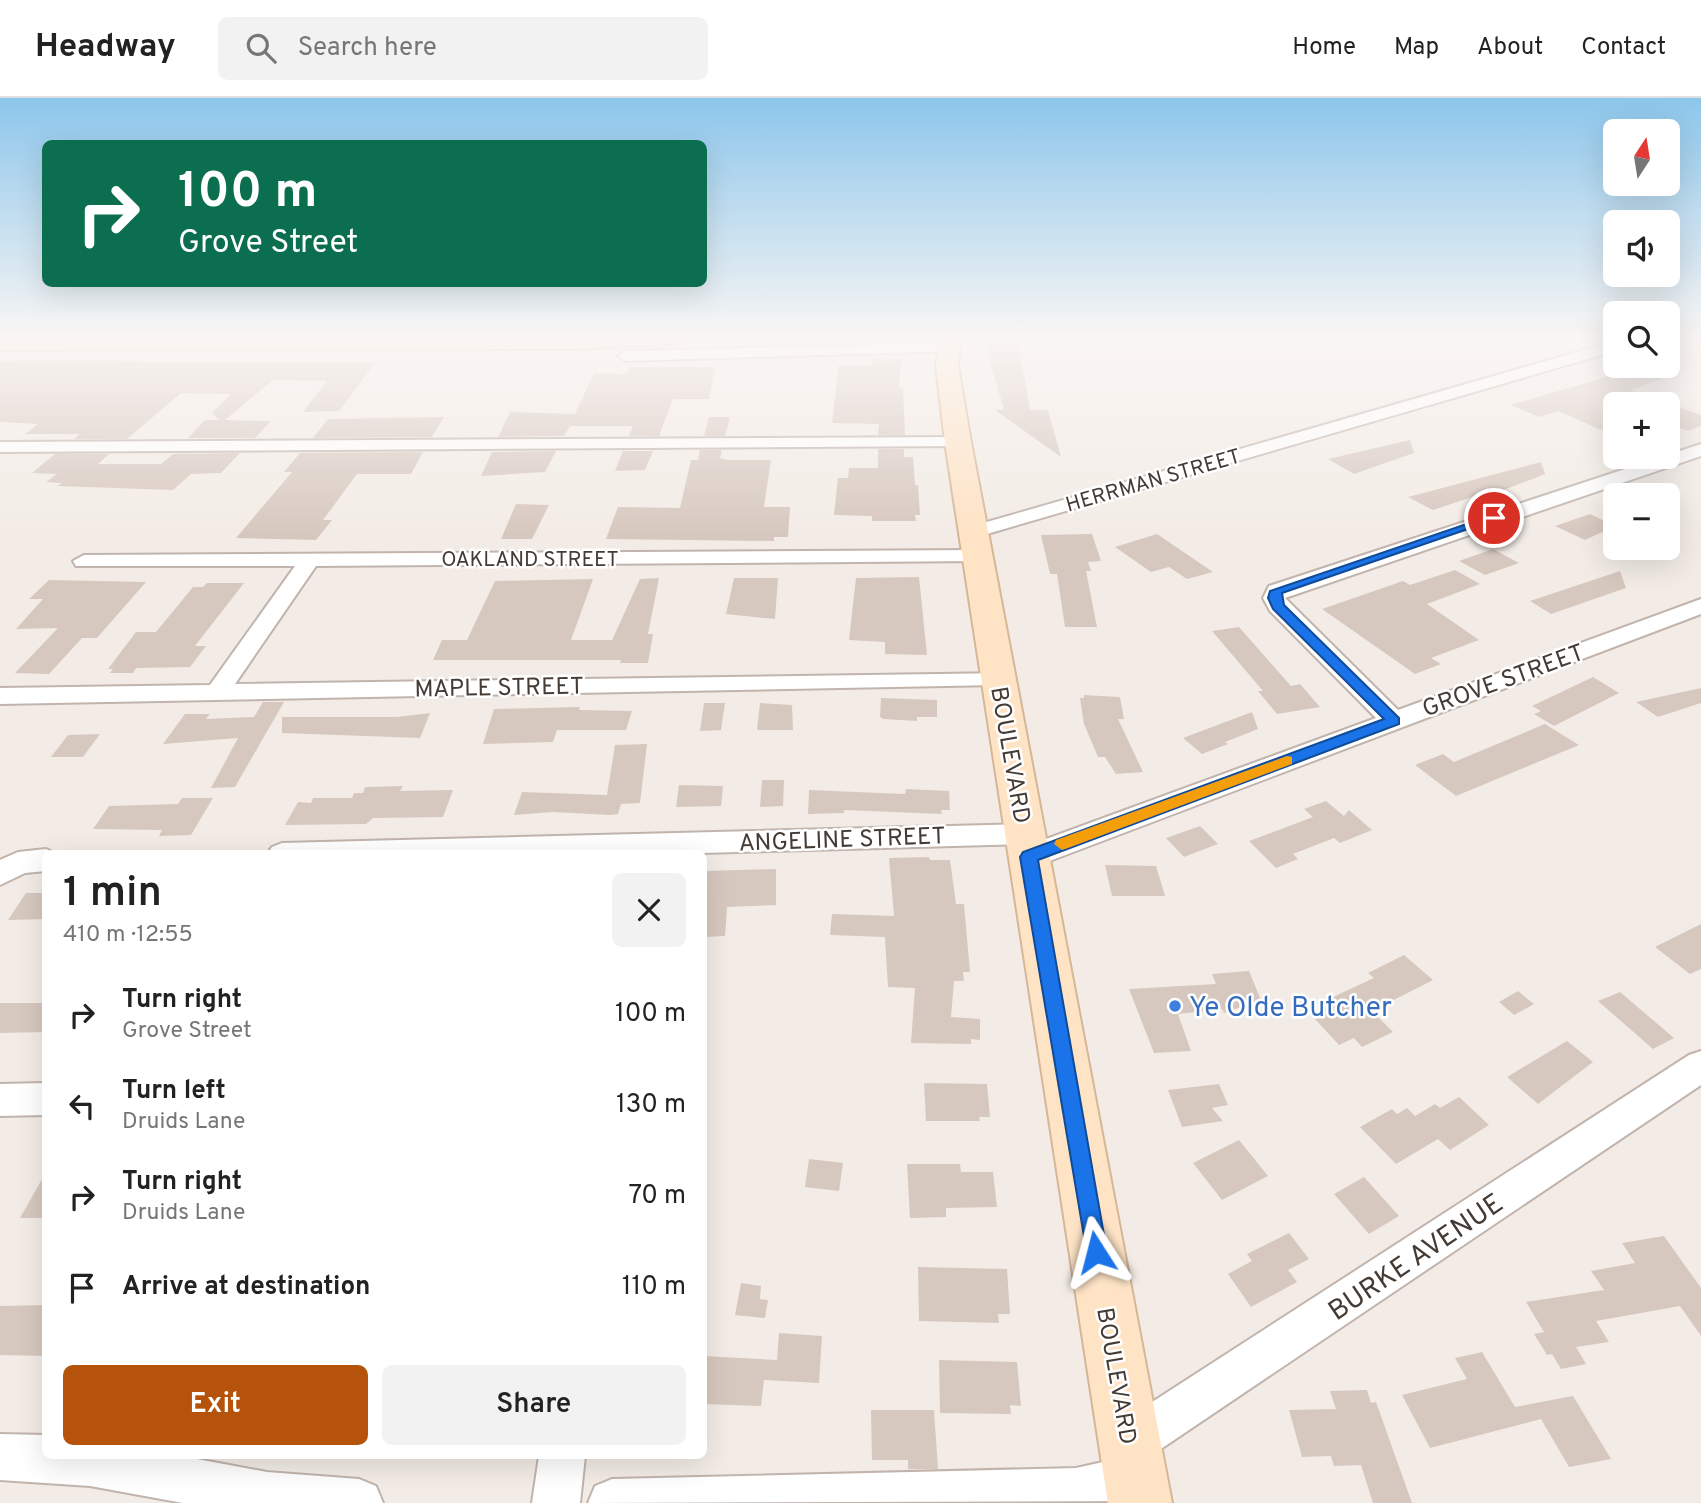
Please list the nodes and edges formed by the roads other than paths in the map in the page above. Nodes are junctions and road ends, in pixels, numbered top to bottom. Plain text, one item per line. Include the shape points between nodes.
1 (952, 403) edge
2 (1432, 403) edge
3 (958, 443) junction
4 (0, 447) edge
5 (1701, 450) edge
6 (975, 544) junction
7 (310, 560) junction
8 (83, 561) dead end
9 (1701, 606) edge
10 (998, 678) junction
11 (217, 692) junction
12 (0, 696) edge
13 (1394, 721) junction
14 (1027, 845) junction
15 (647, 849) edge
16 (574, 850) edge
17 (42, 860) edge
18 (0, 874) edge
19 (1701, 1066) edge
20 (42, 1099) edge
21 (0, 1100) edge
22 (0, 1457) edge
23 (42, 1458) edge
24 (95, 1459) edge
25 (562, 1459) edge
26 (1134, 1475) edge
27 (359, 1503) edge
28 (555, 1503) edge
29 (612, 1503) edge

1 - 3 main road, BOULEVARD
2 - 6 street, HERRMAN STREET
3 - 4 street
3 - 6 main road, BOULEVARD
5 - 13 street via 1277,591 1278,607
6 - 7 street, OAKLAND STREET
6 - 10 main road, BOULEVARD
7 - 8 street, OAKLAND STREET
7 - 11 street
9 - 13 street, GROVE STREET
10 - 11 street, MAPLE STREET
10 - 14 main road, BOULEVARD
11 - 12 street, MAPLE STREET
13 - 14 street, GROVE STREET
14 - 15 street, ANGELINE STREET
14 - 26 main road, BOULEVARD
15 - 16 street, ANGELINE STREET
17 - 18 street via 18,863
19 - 26 street, BURKE AVENUE
20 - 21 street
22 - 23 street
24 - 27 street via 240,1491
25 - 28 street
26 - 29 street via 1076,1491

